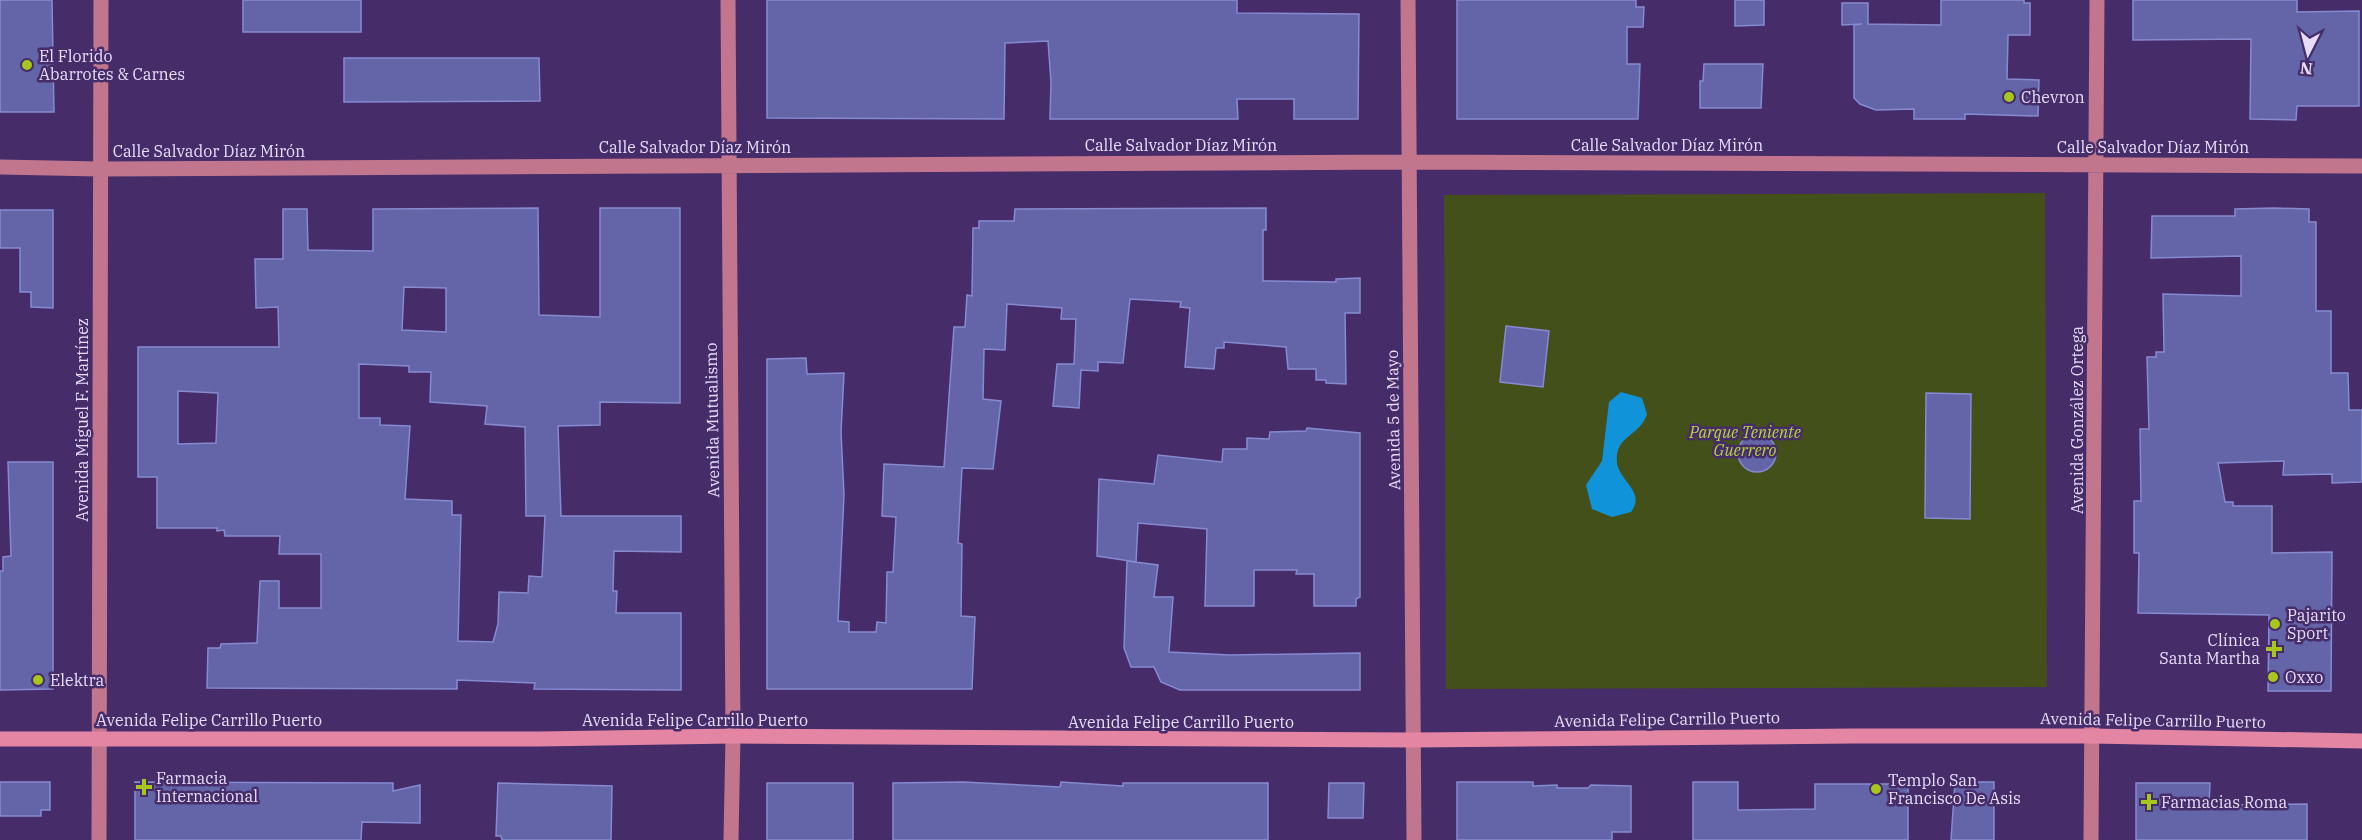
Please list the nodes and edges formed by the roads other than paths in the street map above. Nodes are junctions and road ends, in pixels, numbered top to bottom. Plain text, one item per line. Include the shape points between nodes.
1 (101, 0) edge
2 (728, 0) edge
3 (1408, 0) edge
4 (2097, 0) edge
5 (1408, 162) junction
6 (727, 165) junction
7 (2097, 165) junction
8 (2362, 166) edge
9 (0, 167) edge
10 (100, 169) junction
11 (733, 736) junction
12 (2091, 736) junction
13 (0, 739) edge
14 (100, 739) junction
15 (1413, 740) junction
16 (2362, 741) edge
17 (99, 840) edge
18 (730, 840) edge
19 (1414, 840) edge
20 (2091, 840) edge

1 - 10 main road, Avenida Miguel F. Martínez
2 - 6 main road, Avenida Mutualismo
3 - 5 main road, Avenida 5 de Mayo
4 - 7 main road, Avenida González Ortega
5 - 6 main road, Calle Salvador Díaz Mirón
5 - 7 main road, Calle Salvador Díaz Mirón
5 - 15 main road, Avenida 5 de Mayo
6 - 10 main road, Calle Salvador Díaz Mirón
6 - 11 main road, Avenida Mutualismo
7 - 8 main road, Calle Salvador Díaz Mirón
7 - 12 main road, Avenida González Ortega
9 - 10 main road, Calle Salvador Díaz Mirón
10 - 14 main road, Avenida Miguel F. Martínez
11 - 14 main road, Avenida Felipe Carrillo Puerto
11 - 15 main road, Avenida Felipe Carrillo Puerto
11 - 18 main road, Avenida Mutualismo
12 - 15 main road, Avenida Felipe Carrillo Puerto
12 - 16 main road, Avenida Felipe Carrillo Puerto
12 - 20 main road, Avenida González Ortega
13 - 14 main road, Avenida Felipe Carrillo Puerto
14 - 17 main road, Avenida Miguel F. Martínez
15 - 19 main road, Avenida 5 de Mayo

